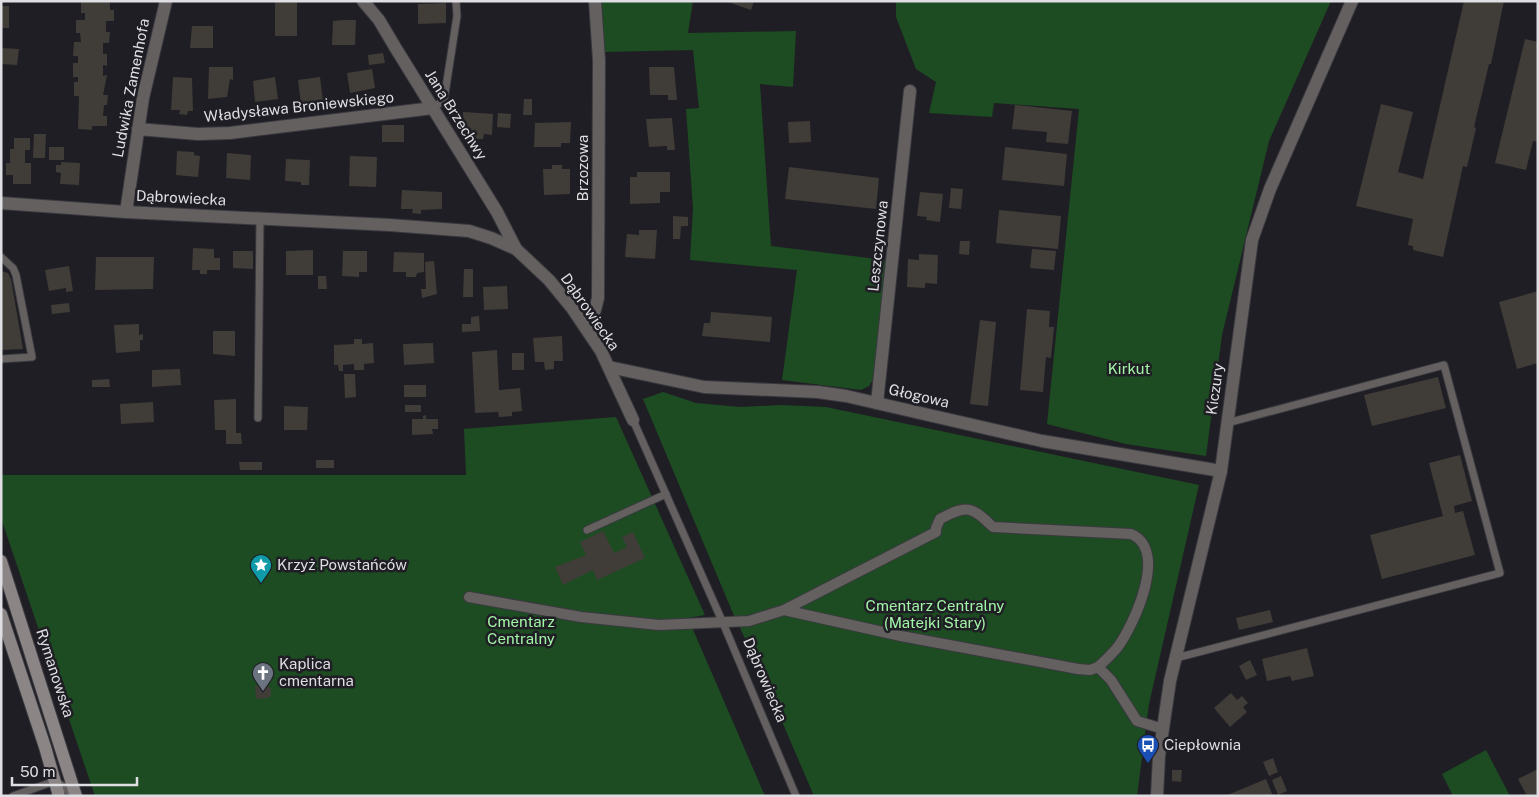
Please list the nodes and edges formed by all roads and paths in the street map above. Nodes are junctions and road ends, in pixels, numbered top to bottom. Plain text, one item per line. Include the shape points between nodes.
1 (166, 1) edge
2 (363, 1) edge
3 (456, 1) edge
4 (595, 1) edge
5 (1352, 1) edge
6 (910, 91) dead end
7 (433, 108) junction
8 (138, 128) junction
9 (1, 202) edge
10 (126, 212) junction
11 (260, 219) junction
12 (516, 249) junction
13 (1, 256) edge
14 (589, 333) junction
15 (1, 358) edge
16 (609, 367) junction
17 (877, 403) junction
18 (258, 418) dead end
19 (633, 420) joint
20 (1227, 423) junction
21 (1221, 471) junction
22 (666, 494) junction
23 (587, 530) dead end
24 (1, 561) edge
25 (469, 598) dead end
26 (784, 610) junction
27 (1, 614) edge
28 (723, 623) junction
29 (1176, 658) junction
30 (1098, 668) junction
31 (1163, 729) junction
32 (55, 781) junction
33 (12, 796) edge
34 (59, 796) edge
35 (72, 796) edge
36 (76, 796) edge
37 (796, 796) edge
38 (1157, 796) edge

1 - 8 street, Ludwika Zamenhofa
2 - 7 street, Jana Brzechwy via 379,20
3 - 7 lane via 457,16 444,100
4 - 14 street, Brzozowa via 599,60 598,298
5 - 20 street, Kiczury via 1270,190 1252,240
6 - 17 street, Leszczynowa
7 - 8 street, Władysława Broniewskiego via 230,133 198,134
7 - 12 street, Jana Brzechwy
8 - 10 street, Ludwika Zamenhofa
9 - 10 street, Dąbrowiecka
10 - 11 street, Dąbrowiecka
11 - 12 street, Dąbrowiecka via 469,232
11 - 18 lane
12 - 14 street, Dąbrowiecka via 549,280
13 - 15 lane via 16,275 32,357
14 - 16 street, Dąbrowiecka
16 - 17 street, Głogowa via 704,387 818,392
16 - 19 street, Dąbrowiecka
17 - 21 street, Głogowa via 1042,441
19 - 22 lane, Dąbrowiecka
20 - 21 street, Kiczury
20 - 29 lane via 1444,365 1500,573
21 - 29 street, Kiczury
22 - 23 lane
22 - 28 lane, Dąbrowiecka
24 - 36 main road, Rymanowska
25 - 28 street via 581,617 659,625
26 - 28 street via 749,621
26 - 30 street via 1071,668
26 - 30 street via 936,532 940,519 964,510 978,512 993,527 1131,534 1142,541 1148,554 1145,588 1128,630
27 - 32 main road
28 - 37 lane, Dąbrowiecka
29 - 31 street, Kiczury
30 - 31 street via 1111,680 1137,721
31 - 38 street, Kiczury
32 - 33 lane
32 - 34 main road
32 - 35 lane

